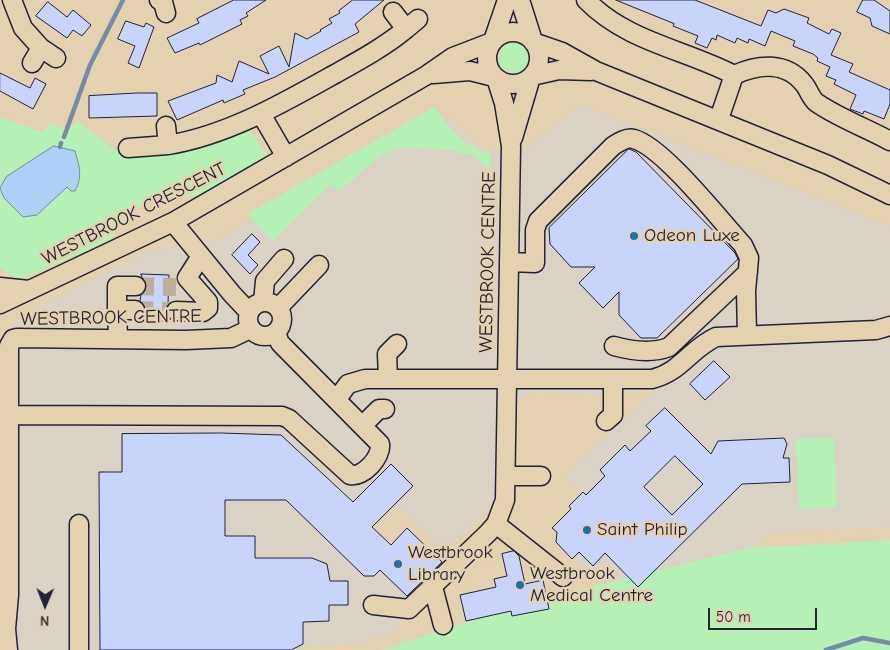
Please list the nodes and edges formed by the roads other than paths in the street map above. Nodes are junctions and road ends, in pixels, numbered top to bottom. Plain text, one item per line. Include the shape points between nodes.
1 (12, 0) edge
2 (507, 0) edge
3 (520, 0) edge
4 (586, 0) edge
5 (392, 12) dead end
6 (533, 41) junction
7 (493, 42) junction
8 (56, 58) dead end
9 (596, 71) junction
10 (427, 75) junction
11 (734, 75) junction
12 (532, 77) junction
13 (495, 78) junction
14 (261, 114) junction
15 (719, 119) junction
16 (166, 126) dead end
17 (890, 141) edge
18 (168, 145) junction
19 (511, 146) junction
20 (128, 148) dead end
21 (286, 157) junction
22 (890, 195) edge
23 (173, 222) junction
24 (201, 256) junction
25 (284, 259) dead end
26 (509, 262) junction
27 (319, 266) dead end
28 (748, 272) junction
29 (136, 286) tunnel mouth
30 (0, 287) edge
31 (31, 290) junction
32 (0, 304) edge
33 (117, 310) junction
34 (136, 310) tunnel mouth
35 (176, 311) tunnel mouth
36 (260, 312) junction
37 (890, 326) edge
38 (276, 333) junction
39 (747, 335) junction
40 (118, 338) junction
41 (397, 344) dead end
42 (614, 346) dead end
43 (388, 378) junction
44 (508, 379) junction
45 (613, 380) junction
46 (336, 399) junction
47 (386, 409) dead end
48 (8, 415) junction
49 (606, 421) dead end
50 (362, 425) junction
51 (506, 476) junction
52 (541, 476) dead end
53 (79, 524) dead end
54 (496, 524) junction
55 (563, 577) dead end
56 (433, 586) junction
57 (373, 605) dead end
58 (443, 625) dead end
59 (8, 650) edge
60 (79, 650) edge

1 - 8 street via 37,56
2 - 7 street
3 - 6 street
4 - 11 street via 606,19 636,36
5 - 14 street, WESTBROOK CRESCENT via 412,24 383,46
6 - 7 street via 526,35 508,32
6 - 9 street via 562,52
6 - 12 street via 539,63
7 - 10 street, WESTBROOK CRESCENT via 453,58
7 - 13 street via 487,63
9 - 12 street via 559,70
9 - 15 street
10 - 13 street, WESTBROOK CRESCENT via 455,71
10 - 21 street, WESTBROOK CRESCENT
11 - 15 street
11 - 17 street via 750,68 780,67 796,74 815,102
12 - 13 street via 518,84
12 - 19 street, WESTBROOK CENTRE
13 - 19 street, WESTBROOK CENTRE via 504,103
14 - 18 street, WESTBROOK CRESCENT
14 - 21 street
15 - 22 street
16 - 18 street
18 - 20 street, WESTBROOK CRESCENT
19 - 26 street, WESTBROOK CENTRE
21 - 23 street, WESTBROOK CRESCENT
23 - 24 street
23 - 31 street, WESTBROOK CRESCENT
24 - 35 street via 182,282 208,302 208,308 203,312
24 - 36 street
25 - 36 street via 265,281
26 - 28 street via 535,263 538,221 613,146 622,140 634,139 658,152 743,245 749,258
26 - 44 street, WESTBROOK CENTRE
27 - 36 street
28 - 39 street
28 - 42 street via 669,347 659,351 631,351
29 - 33 street via 117,286
30 - 31 street
31 - 32 street, WESTBROOK CRESCENT
33 - 34 street
33 - 40 street
36 - 38 street via 259,336
36 - 38 street via 281,312 282,324
36 - 40 street, WESTBROOK CENTRE via 231,338
37 - 39 street, WESTBROOK CENTRE via 876,330
38 - 46 street via 280,343
39 - 45 street, WESTBROOK CENTRE via 716,337 707,341 682,365 662,376
40 - 48 street, WESTBROOK CENTRE via 13,339 9,346
41 - 43 street via 387,354
43 - 44 street, WESTBROOK CENTRE
43 - 46 street, WESTBROOK CENTRE via 354,381
44 - 45 street, WESTBROOK CENTRE
44 - 51 street, WESTBROOK CENTRE
45 - 49 street via 613,415
46 - 50 street
47 - 50 street via 379,409
48 - 50 street via 282,416 290,419 340,468 355,476 378,457 381,450 377,439
48 - 59 street, WESTBROOK CENTRE
51 - 52 street
51 - 54 street, WESTBROOK CENTRE via 505,500
53 - 60 street
54 - 55 street
54 - 56 street, WESTBROOK CENTRE
56 - 57 street, WESTBROOK CENTRE via 409,609
56 - 58 street

